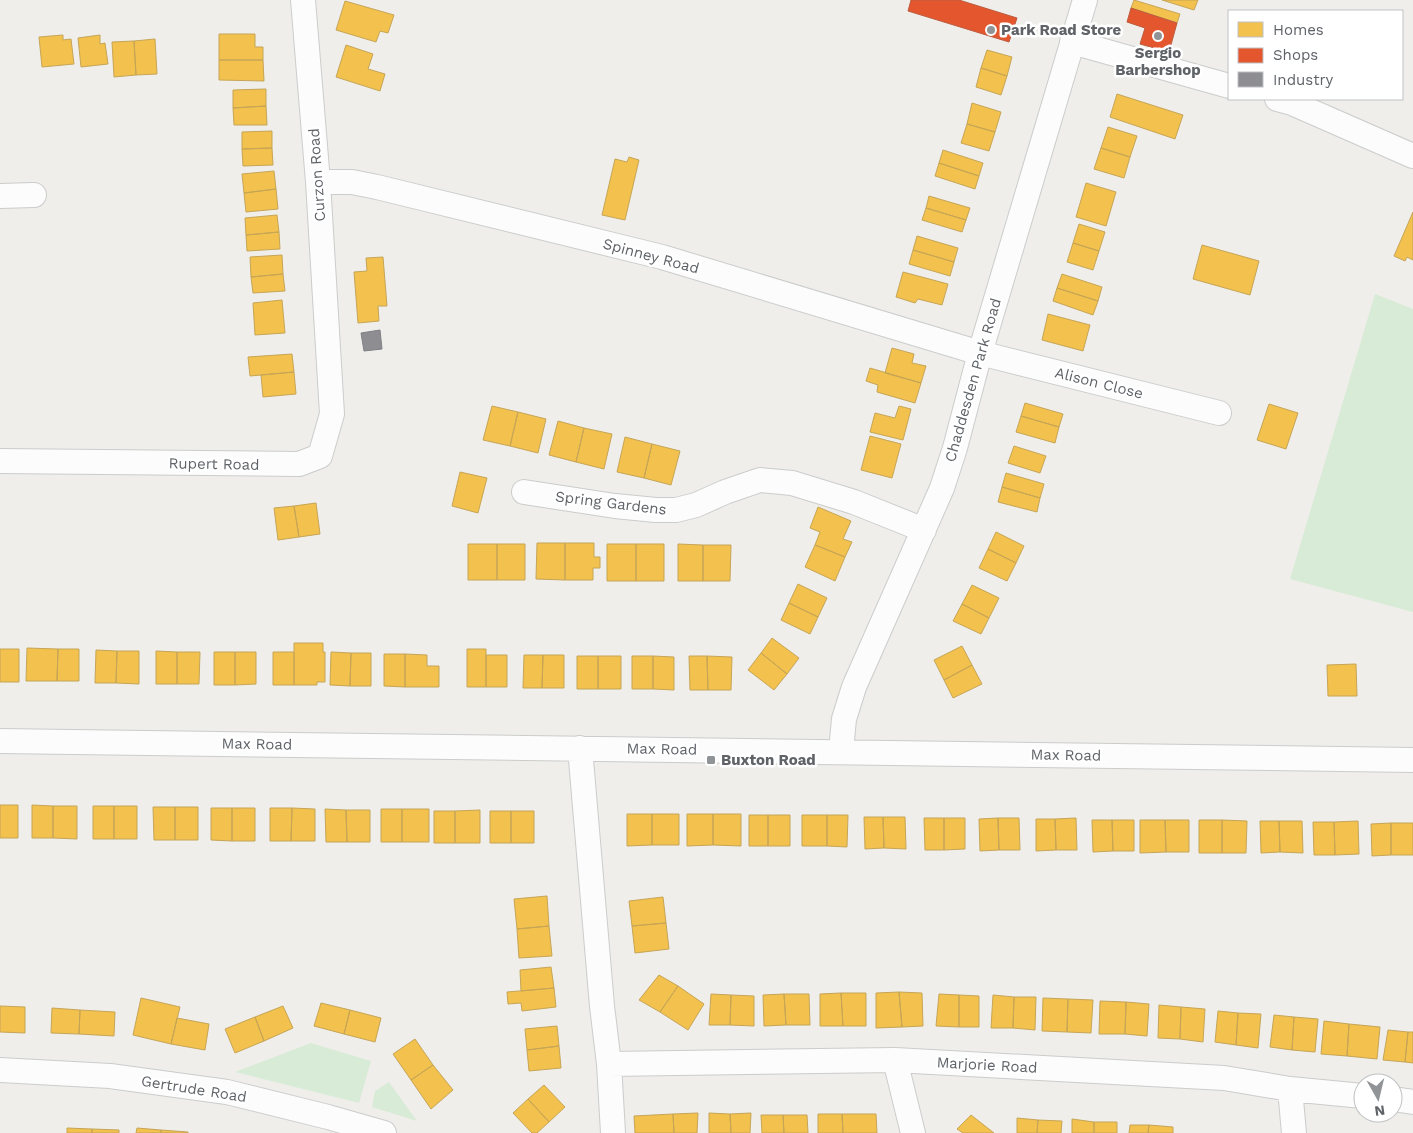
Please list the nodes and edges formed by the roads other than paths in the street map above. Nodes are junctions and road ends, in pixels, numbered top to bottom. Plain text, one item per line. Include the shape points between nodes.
1 (303, 0) edge
2 (1085, 0) edge
3 (1072, 42) junction
4 (1228, 86) edge
5 (1281, 100) edge
6 (1413, 156) edge
7 (318, 182) junction
8 (34, 195) dead end
9 (0, 196) edge
10 (328, 351) joint
11 (980, 353) junction
12 (1219, 413) dead end
13 (0, 461) edge
14 (524, 492) dead end
15 (924, 530) junction
16 (0, 741) edge
17 (580, 748) junction
18 (841, 751) junction
19 (1413, 760) edge
20 (895, 1060) junction
21 (609, 1064) junction
22 (0, 1070) edge
23 (1290, 1089) junction
24 (1353, 1095) edge
25 (327, 1125) edge
26 (384, 1133) edge
27 (613, 1133) edge
28 (913, 1133) edge
29 (1294, 1133) edge

1 - 7 street, Curzon Road
2 - 3 street, Chaddesden Park Road
3 - 4 street
3 - 11 street, Chaddesden Park Road
5 - 6 street
7 - 10 street, Curzon Road
7 - 11 street, Spinney Road via 352,182 377,187 662,257
8 - 9 street
10 - 13 street, Rupert Road via 332,414 320,456 299,464
11 - 12 street, Alison Close
11 - 15 street, Chaddesden Park Road via 955,448
14 - 15 street, Spring Gardens via 615,506 676,510 760,480 792,483 845,499
15 - 18 street, Chaddesden Park Road via 854,687 844,719
16 - 17 street, Max Road
17 - 18 street, Max Road
17 - 21 street
18 - 19 street, Max Road
20 - 21 street, Marjorie Road
20 - 23 street, Marjorie Road via 1224,1078
20 - 28 street
21 - 27 street
22 - 25 street, Gertrude Road via 110,1076 227,1092
23 - 24 street, Marjorie Road
23 - 29 street
25 - 26 street, Gertrude Road

